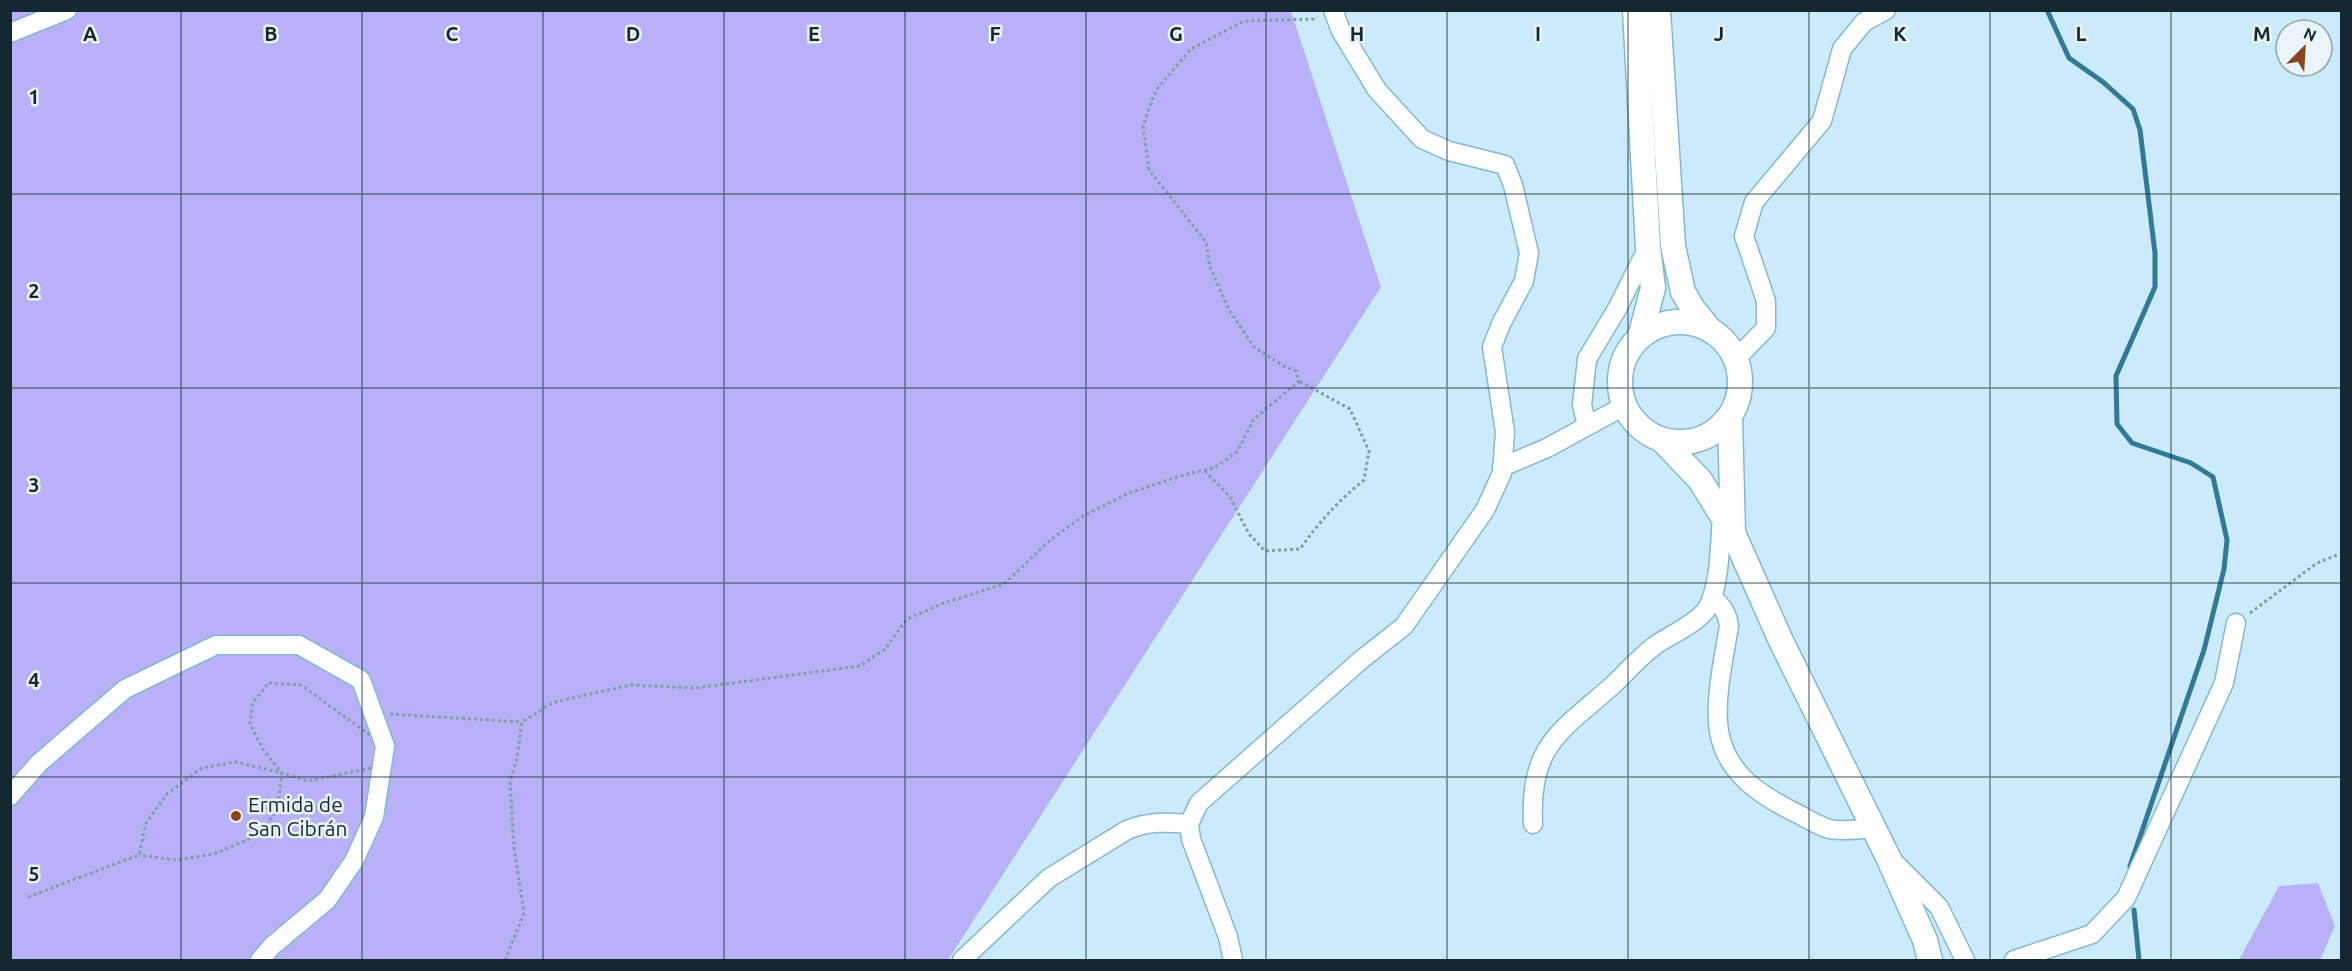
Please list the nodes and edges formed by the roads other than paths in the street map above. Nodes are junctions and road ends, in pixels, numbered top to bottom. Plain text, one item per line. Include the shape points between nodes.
1 (67, 10) edge
2 (1635, 10) edge
3 (1658, 10) edge
4 (1886, 10) edge
5 (1326, 13) edge
6 (10, 33) edge
7 (1648, 247) junction
8 (1710, 330) junction
9 (1640, 337) junction
10 (1736, 359) junction
11 (1624, 406) junction
12 (1730, 418) junction
13 (1587, 425) junction
14 (1662, 440) junction
15 (1502, 467) junction
16 (1728, 526) junction
17 (1712, 597) junction
18 (2236, 623) road end
19 (10, 796) edge
20 (1189, 824) junction
21 (1533, 824) dead end
22 (1874, 828) junction
23 (1888, 857) junction
24 (260, 960) edge
25 (962, 960) edge
26 (1233, 960) edge
27 (1930, 960) edge
28 (1965, 960) edge
29 (2014, 960) edge

1 - 6 street
2 - 7 main road
3 - 8 main road via 1673,246 1683,292
4 - 10 street via 1864,22 1842,48 1822,122 1755,202 1744,236 1767,301 1766,328
5 - 15 street via 1377,90 1422,139 1449,151 1505,165 1513,185 1529,253 1524,281 1492,347 1504,432
7 - 9 main road via 1653,288
7 - 13 street via 1587,359 1582,405
8 - 9 main road via 1674,322
8 - 10 main road via 1725,342
9 - 11 main road via 1621,369
10 - 12 main road via 1741,379 1739,399
11 - 13 street
11 - 14 main road via 1640,427
12 - 14 main road via 1711,435 1687,442
12 - 16 main road
13 - 15 street
14 - 16 main road via 1700,480
15 - 20 street via 1485,510 1404,626 1222,781 1199,803
16 - 17 street
16 - 22 main road
17 - 21 street via 1704,614 1643,654 1553,739 1542,757 1533,787
17 - 22 street via 1724,608 1729,626 1719,696 1718,729 1725,756 1757,791 1827,828
18 - 29 street via 2223,683 2126,898 2091,934
19 - 24 street via 39,763 125,689 216,645 299,645 361,680 385,746 374,817 354,861 327,900
20 - 25 street via 1160,821 1127,830 1049,878
20 - 26 street
22 - 23 main road
23 - 27 main road
23 - 28 street via 1939,907

